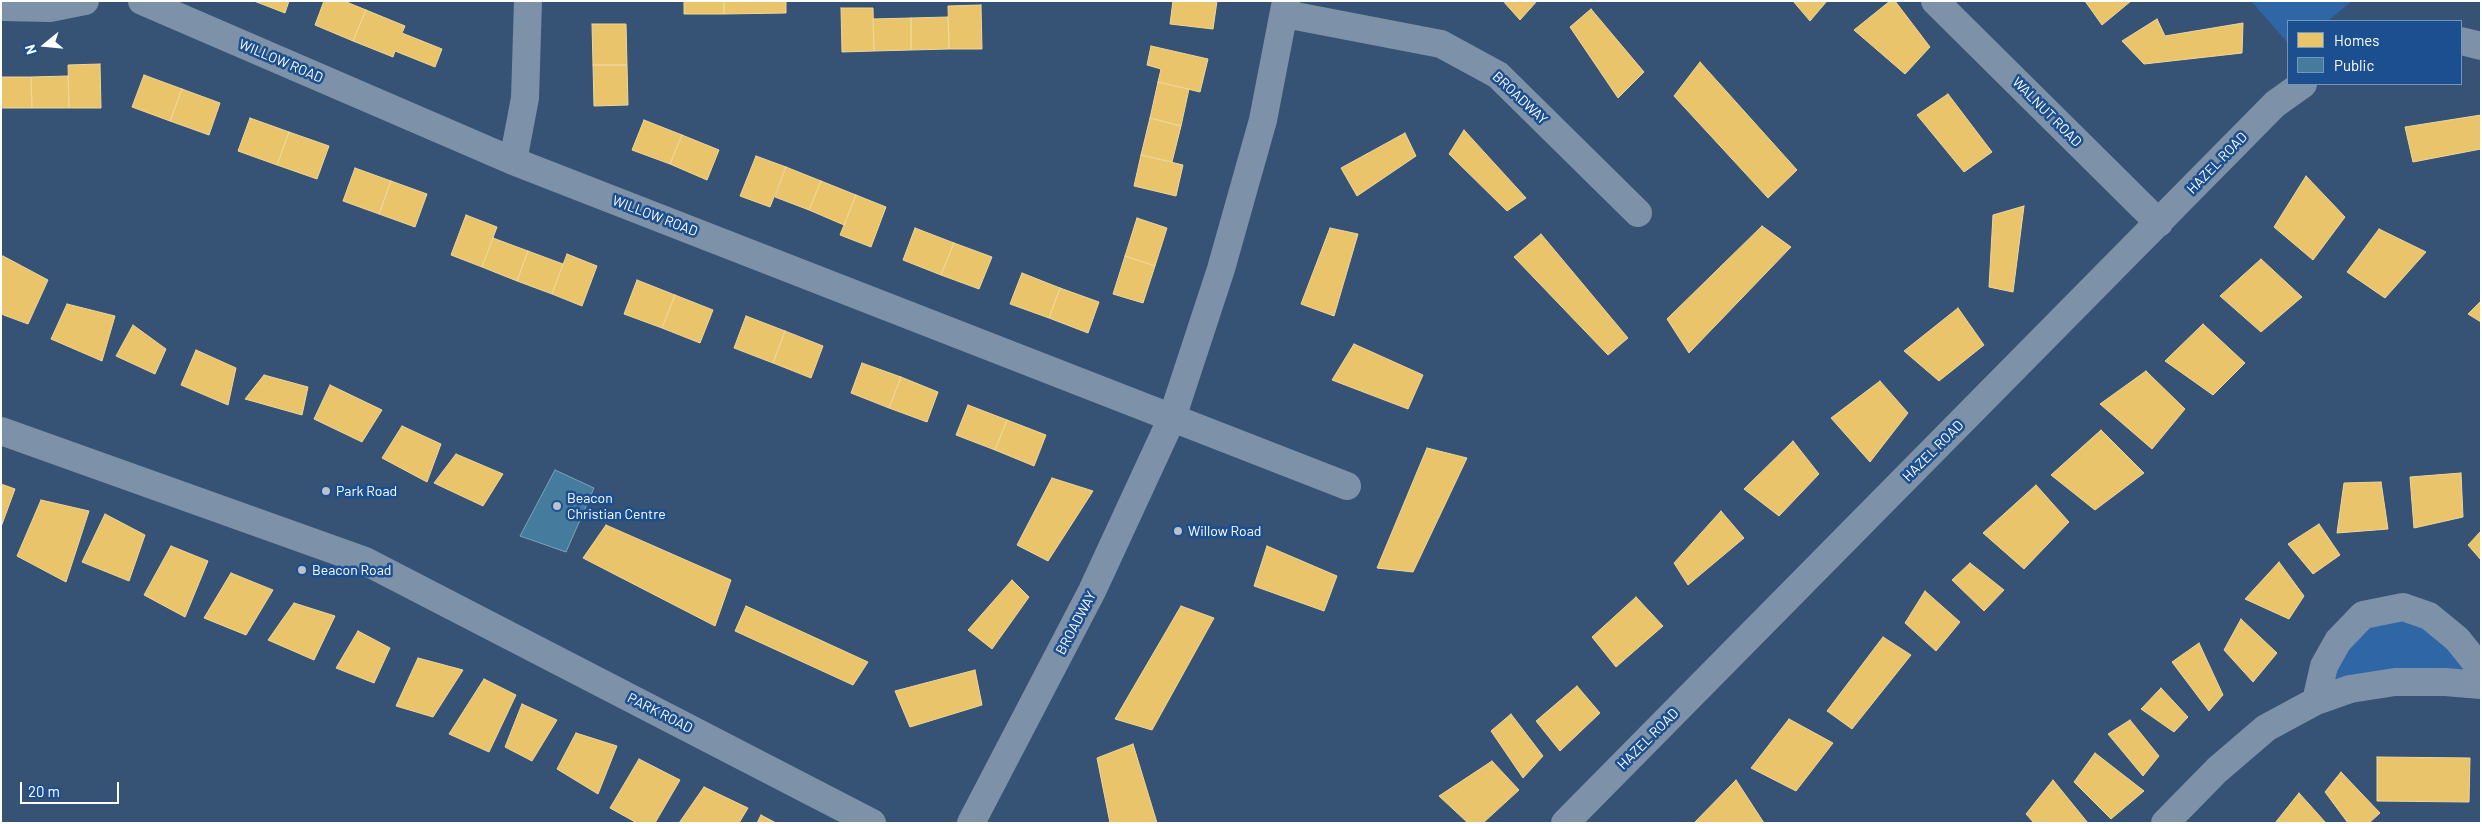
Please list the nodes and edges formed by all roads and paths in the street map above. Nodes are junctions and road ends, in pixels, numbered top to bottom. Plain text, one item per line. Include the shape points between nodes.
1 (86, 1) edge
2 (142, 1) edge
3 (528, 1) edge
4 (1935, 1) edge
5 (1, 7) edge
6 (1286, 8) edge
7 (2462, 41) edge
8 (2481, 46) edge
9 (2302, 85) edge
10 (513, 161) junction
11 (1638, 213) dead end
12 (2159, 223) junction
13 (1172, 418) junction
14 (1, 431) edge
15 (1347, 486) dead end
16 (2481, 670) edge
17 (2481, 685) edge
18 (2316, 701) junction
19 (872, 823) edge
20 (970, 823) edge
21 (1565, 823) edge
22 (2165, 823) edge

1 - 5 street via 50,8
2 - 10 street, WILLOW ROAD
3 - 10 street via 525,98
4 - 12 street, WALNUT ROAD
6 - 11 street, BROADWAY via 1441,44 1498,75
6 - 13 street, BROADWAY via 1263,120 1221,269
7 - 8 street
9 - 12 street, HAZEL ROAD via 2276,104
10 - 13 street, WILLOW ROAD
12 - 21 street, HAZEL ROAD
13 - 15 street
13 - 20 street, BROADWAY via 1092,592
14 - 19 street, PARK ROAD via 365,562
16 - 18 street via 2456,640 2429,616 2403,607 2363,616 2338,641 2324,666
17 - 18 street via 2395,682 2350,689
18 - 22 street via 2266,728 2217,770

